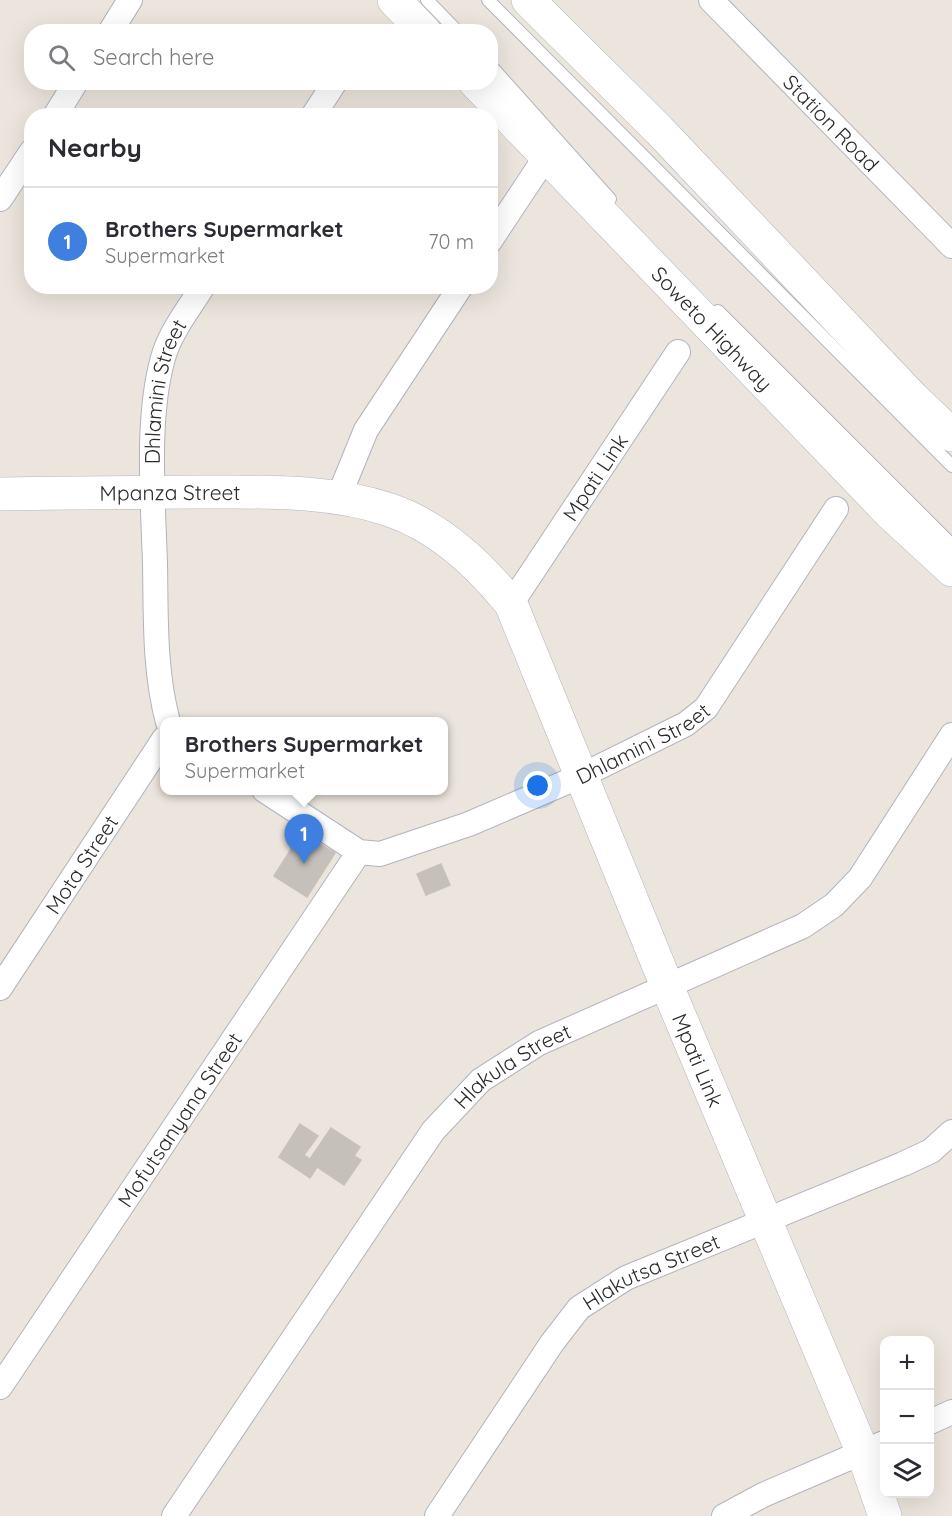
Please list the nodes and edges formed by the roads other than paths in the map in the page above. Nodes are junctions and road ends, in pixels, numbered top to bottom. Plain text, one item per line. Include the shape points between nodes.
1 (130, 0) edge
2 (394, 0) edge
3 (427, 0) edge
4 (488, 0) edge
5 (528, 0) edge
6 (711, 0) edge
7 (115, 24) edge
8 (417, 24) edge
9 (450, 24) edge
10 (498, 74) edge
11 (71, 90) edge
12 (330, 90) edge
13 (483, 90) edge
14 (60, 108) edge
15 (319, 108) edge
16 (547, 155) junction
17 (24, 163) edge
18 (0, 199) edge
19 (622, 213) dead end
20 (498, 230) edge
21 (952, 246) edge
22 (198, 294) edge
23 (456, 294) edge
24 (712, 305) dead end
25 (678, 352) dead end
26 (952, 435) edge
27 (952, 466) edge
28 (153, 492) junction
29 (0, 494) edge
30 (339, 496) junction
31 (836, 509) dead end
32 (445, 539) joint
33 (952, 545) edge
34 (952, 570) edge
35 (511, 604) junction
36 (167, 717) edge
37 (952, 735) edge
38 (160, 747) edge
39 (583, 775) junction
40 (272, 795) edge
41 (359, 852) junction
42 (667, 986) junction
43 (0, 988) edge
44 (952, 1132) edge
45 (766, 1223) junction
46 (0, 1387) edge
47 (952, 1412) edge
48 (934, 1420) edge
49 (874, 1448) edge
50 (174, 1516) edge
51 (437, 1516) edge
52 (724, 1516) edge
53 (885, 1516) edge

1 - 7 street
2 - 8 street
3 - 9 lane
4 - 27 lane
5 - 26 street
6 - 21 street, Station Road
10 - 19 lane
11 - 14 street
12 - 15 street
13 - 16 street, Soweto Highway
16 - 20 street
16 - 34 street, Soweto Highway via 890,513
17 - 18 street
22 - 28 street, Dhlamini Street via 164,354 156,386
23 - 30 street via 366,430
24 - 33 lane, Soweto Highway
25 - 35 street, Mpati Link
28 - 29 street, Mpanza Street
28 - 30 street, Mpanza Street
28 - 36 street, Dhlamini Street via 158,665
30 - 32 street, Mpanza Street via 392,511
31 - 39 street, Dhlamini Street via 706,708 686,724
32 - 35 street, Mpati Link via 484,571
35 - 39 street, Mpati Link
37 - 42 street, Hlakula Street via 860,878 834,905 803,926
38 - 43 street, Mota Street
39 - 41 street, Dhlamini Street via 423,841 380,854
39 - 42 street, Mpati Link
40 - 41 street
41 - 46 street, Mofutsanyana Street
42 - 45 street, Mpati Link
42 - 50 street, Hlakula Street via 539,1043 481,1080 433,1131
44 - 45 street, Hlakutsa Street via 931,1151 913,1160
45 - 49 street, Mpati Link
45 - 51 street, Hlakutsa Street via 626,1278 579,1308
47 - 48 street
49 - 52 street via 763,1495
49 - 53 street, Mpati Link

